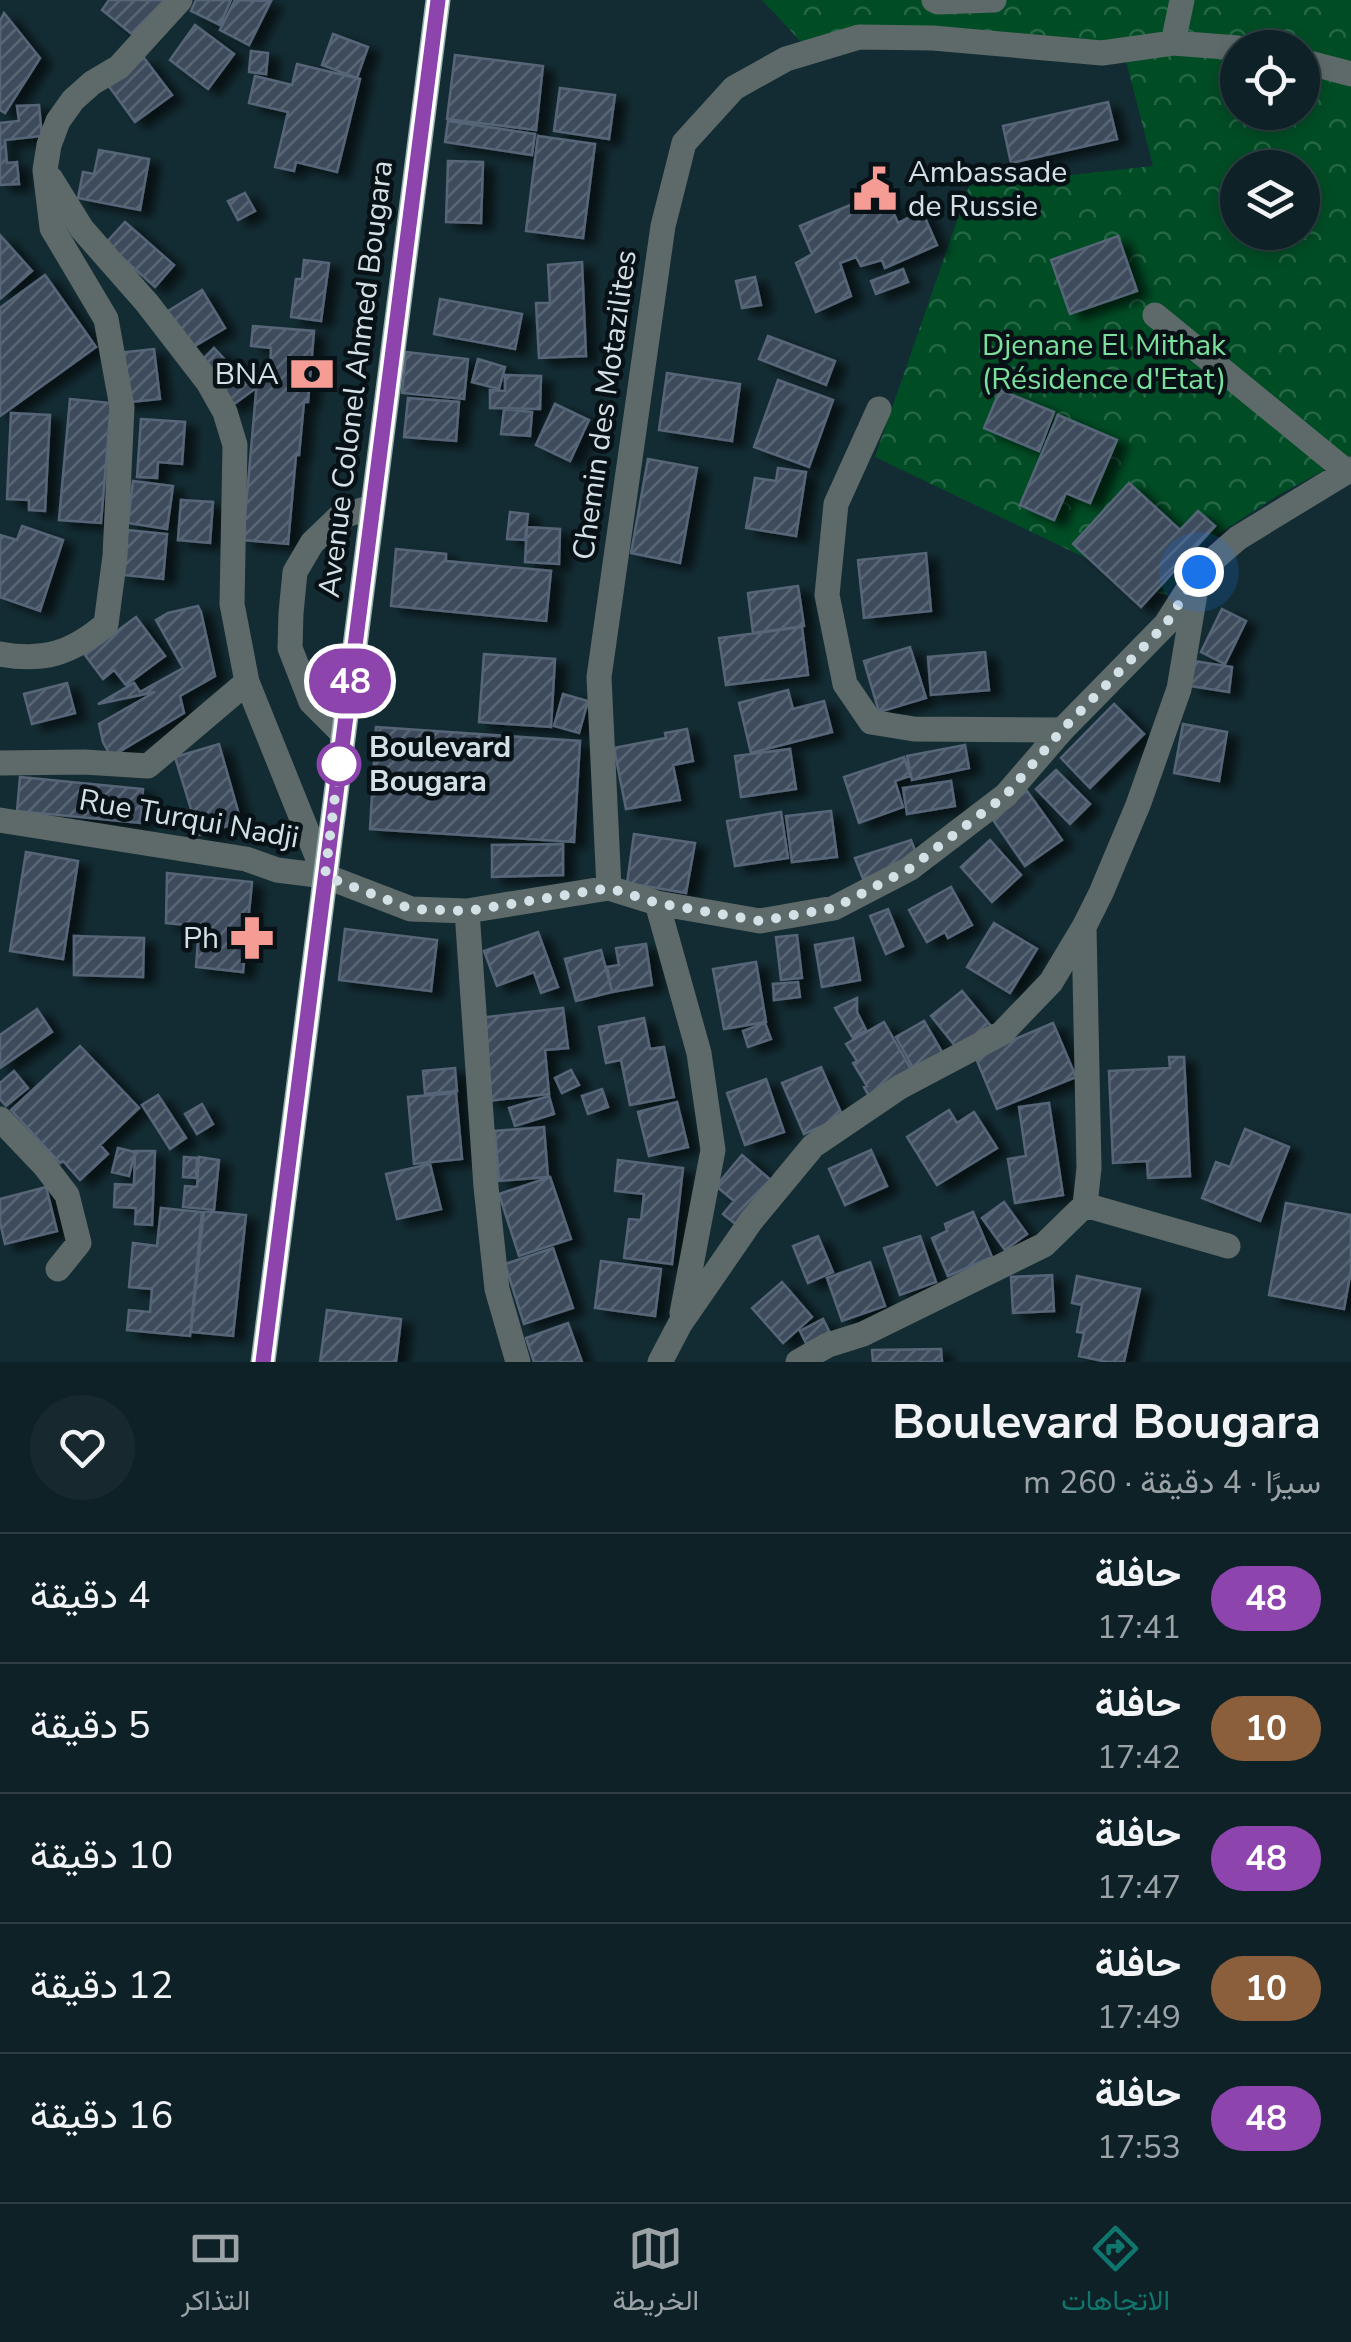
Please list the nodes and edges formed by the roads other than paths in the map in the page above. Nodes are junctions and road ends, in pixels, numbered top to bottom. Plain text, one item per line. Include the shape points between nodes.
1 (180, 0) edge
2 (438, 0) edge
3 (934, 0) edge
4 (994, 0) edge
5 (1182, 0) edge
6 (1173, 43) junction
7 (1220, 47) edge
8 (1320, 66) edge
9 (1351, 74) edge
10 (45, 170) junction
11 (1155, 315) dead end
12 (879, 409) dead end
13 (1349, 470) edge
14 (372, 506) junction
15 (1199, 572) junction
16 (0, 654) edge
17 (247, 682) junction
18 (1062, 730) junction
19 (344, 734) junction
20 (0, 763) edge
21 (0, 820) edge
22 (325, 876) junction
23 (609, 888) junction
24 (657, 903) junction
25 (468, 911) junction
26 (1084, 927) junction
27 (0, 1119) edge
28 (1085, 1205) junction
29 (1228, 1246) dead end
30 (58, 1269) dead end
31 (680, 1324) junction
32 (262, 1362) edge
33 (518, 1362) edge
34 (660, 1362) edge
35 (798, 1362) edge

1 - 10 street via 119,67 72,100 48,145
2 - 14 main road, Avenue Colonel Ahmed Bougara
3 - 4 street
5 - 6 street
6 - 7 street, Chemin des Motazilites
6 - 23 street, Chemin des Motazilites via 1102,53 860,37 786,60 734,88 684,143 663,226 599,677
8 - 9 street
10 - 16 street via 52,228 106,319 122,407 115,556 106,624 89,639 46,656
10 - 17 street via 82,229 147,302 225,412 235,445 232,604
11 - 13 street
12 - 18 street via 836,504 828,595 846,684 871,722 914,729
13 - 15 street, Rue Turqui Nadji via 1238,538
14 - 19 main road, Avenue Colonel Ahmed Bougara
14 - 19 street via 338,518 295,572 290,648 311,702
15 - 18 street, Rue Turqui Nadji via 1166,624
15 - 26 street via 1178,689 1138,805
17 - 20 street via 148,766
17 - 22 street
18 - 24 street, Rue Turqui Nadji via 992,806 909,869 834,908 760,921
19 - 22 main road, Avenue Colonel Ahmed Bougara
21 - 22 street, Rue Turqui Nadji
22 - 25 street, Rue Turqui Nadji via 411,909
22 - 32 main road, Avenue Colonel Ahmed Bougara
23 - 24 street, Rue Turqui Nadji
23 - 25 street, Rue Turqui Nadji
24 - 31 street via 699,1053 713,1150
25 - 33 street via 486,1186 498,1289
26 - 28 street via 1090,1168
26 - 31 street via 1051,982 1002,1034 900,1087 813,1146
27 - 30 street via 68,1195 78,1244
28 - 29 street
28 - 35 street via 1044,1246
31 - 34 street

